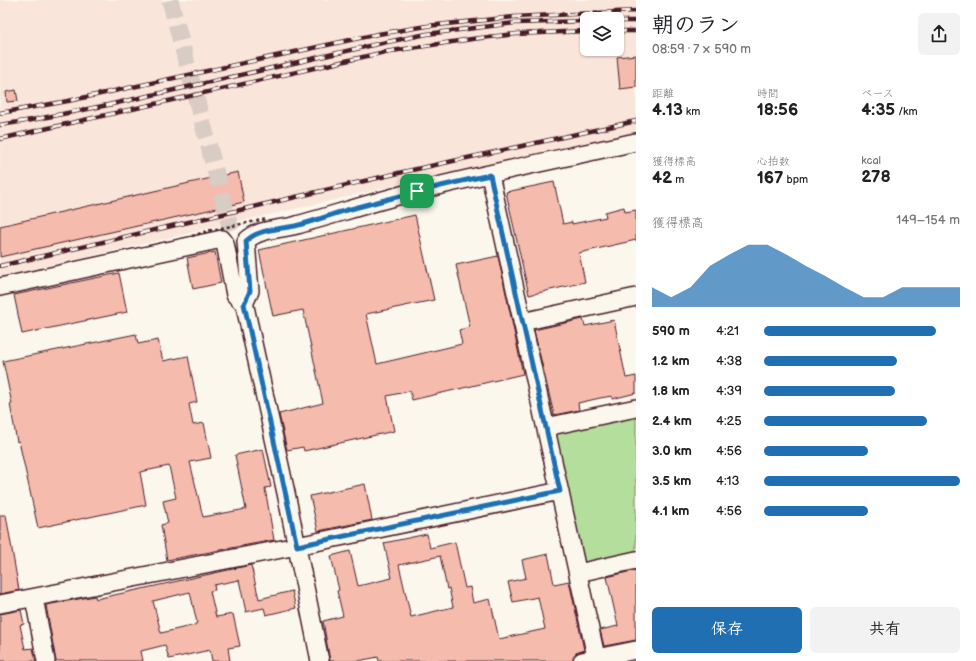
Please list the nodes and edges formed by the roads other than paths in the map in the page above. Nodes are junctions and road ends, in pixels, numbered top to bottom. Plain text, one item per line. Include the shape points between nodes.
1 (636, 142) edge
2 (490, 175) junction
3 (232, 230) tunnel mouth
4 (0, 287) edge
5 (636, 297) edge
6 (244, 304) junction
7 (522, 322) junction
8 (636, 408) edge
9 (546, 427) junction
10 (560, 491) junction
11 (297, 546) junction
12 (636, 560) edge
13 (578, 573) junction
14 (34, 598) junction
15 (0, 604) edge
16 (636, 650) edge
17 (592, 660) edge
18 (46, 661) edge
19 (320, 661) edge

1 - 2 street
2 - 6 street via 417,191 250,237 246,241 250,291
2 - 7 street
3 - 6 street
4 - 6 street via 222,239 225,242 235,295
5 - 7 street
6 - 11 street
7 - 9 street
8 - 9 street
9 - 10 street
10 - 11 street
10 - 13 street
11 - 14 street
11 - 19 street
12 - 13 street
13 - 17 street
14 - 15 street
14 - 18 street
16 - 17 street

